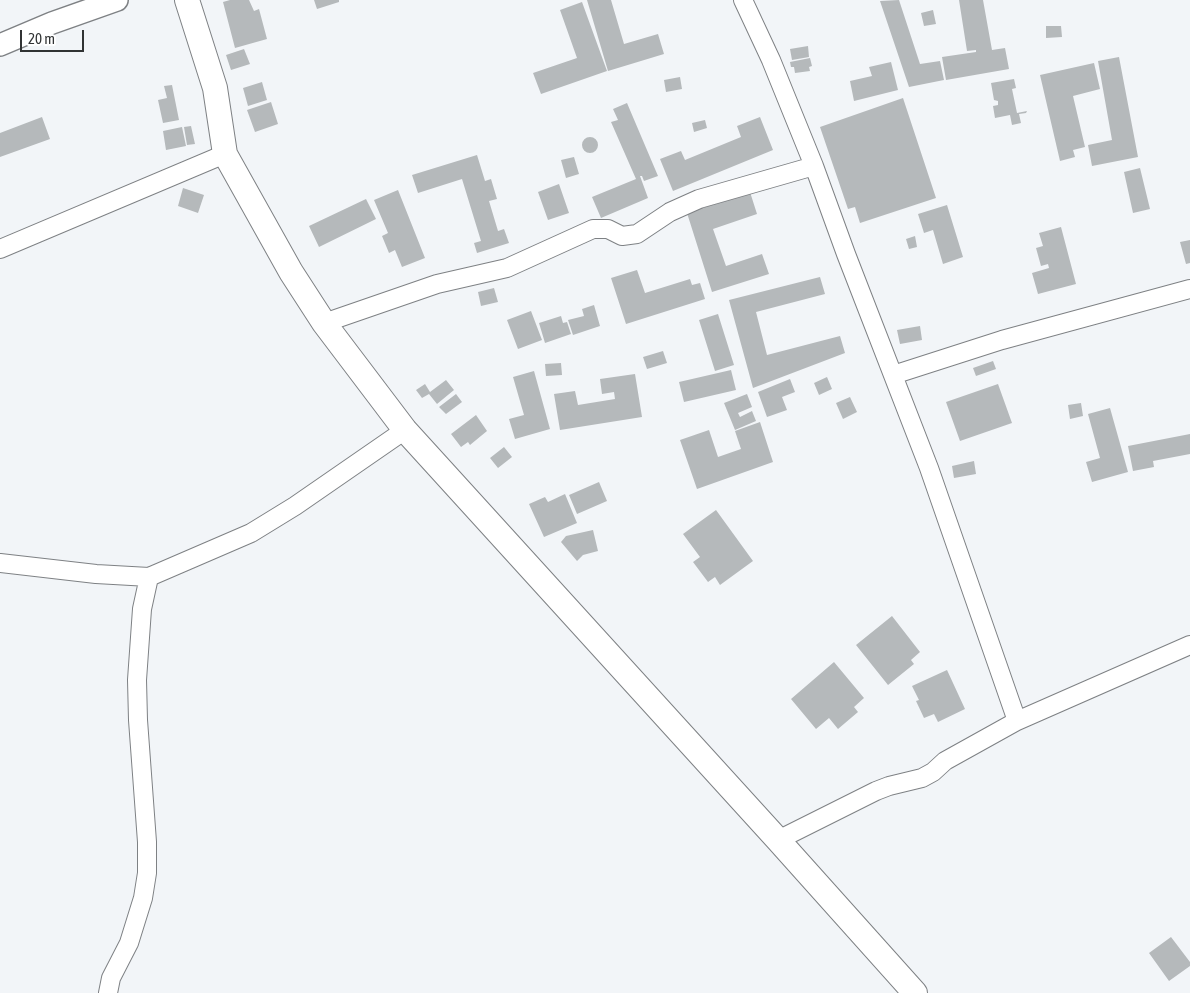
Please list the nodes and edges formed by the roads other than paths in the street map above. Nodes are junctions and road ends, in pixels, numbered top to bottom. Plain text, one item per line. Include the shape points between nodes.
1 (117, 0) edge
2 (187, 0) edge
3 (743, 0) edge
4 (0, 45) edge
5 (225, 154) junction
6 (814, 166) junction
7 (0, 249) edge
8 (1190, 289) edge
9 (324, 323) junction
10 (893, 375) junction
11 (405, 430) junction
12 (0, 564) edge
13 (149, 577) junction
14 (1190, 645) edge
15 (1017, 721) junction
16 (778, 840) junction
17 (108, 993) edge
18 (915, 993) edge

1 - 4 street
2 - 5 main road via 216,88
3 - 6 street
5 - 7 street
5 - 9 main road via 291,272
6 - 9 street via 699,199 670,212 637,234 622,236 608,229 593,229 507,268 437,284
6 - 10 street
8 - 10 street via 1002,340
9 - 11 main road
10 - 15 street via 930,468
11 - 13 street via 251,533
11 - 16 main road
12 - 13 street
13 - 17 street via 142,609 137,680 147,873 144,898 129,943 111,978
14 - 15 street
15 - 16 street via 945,761 922,778 876,791
16 - 18 main road

